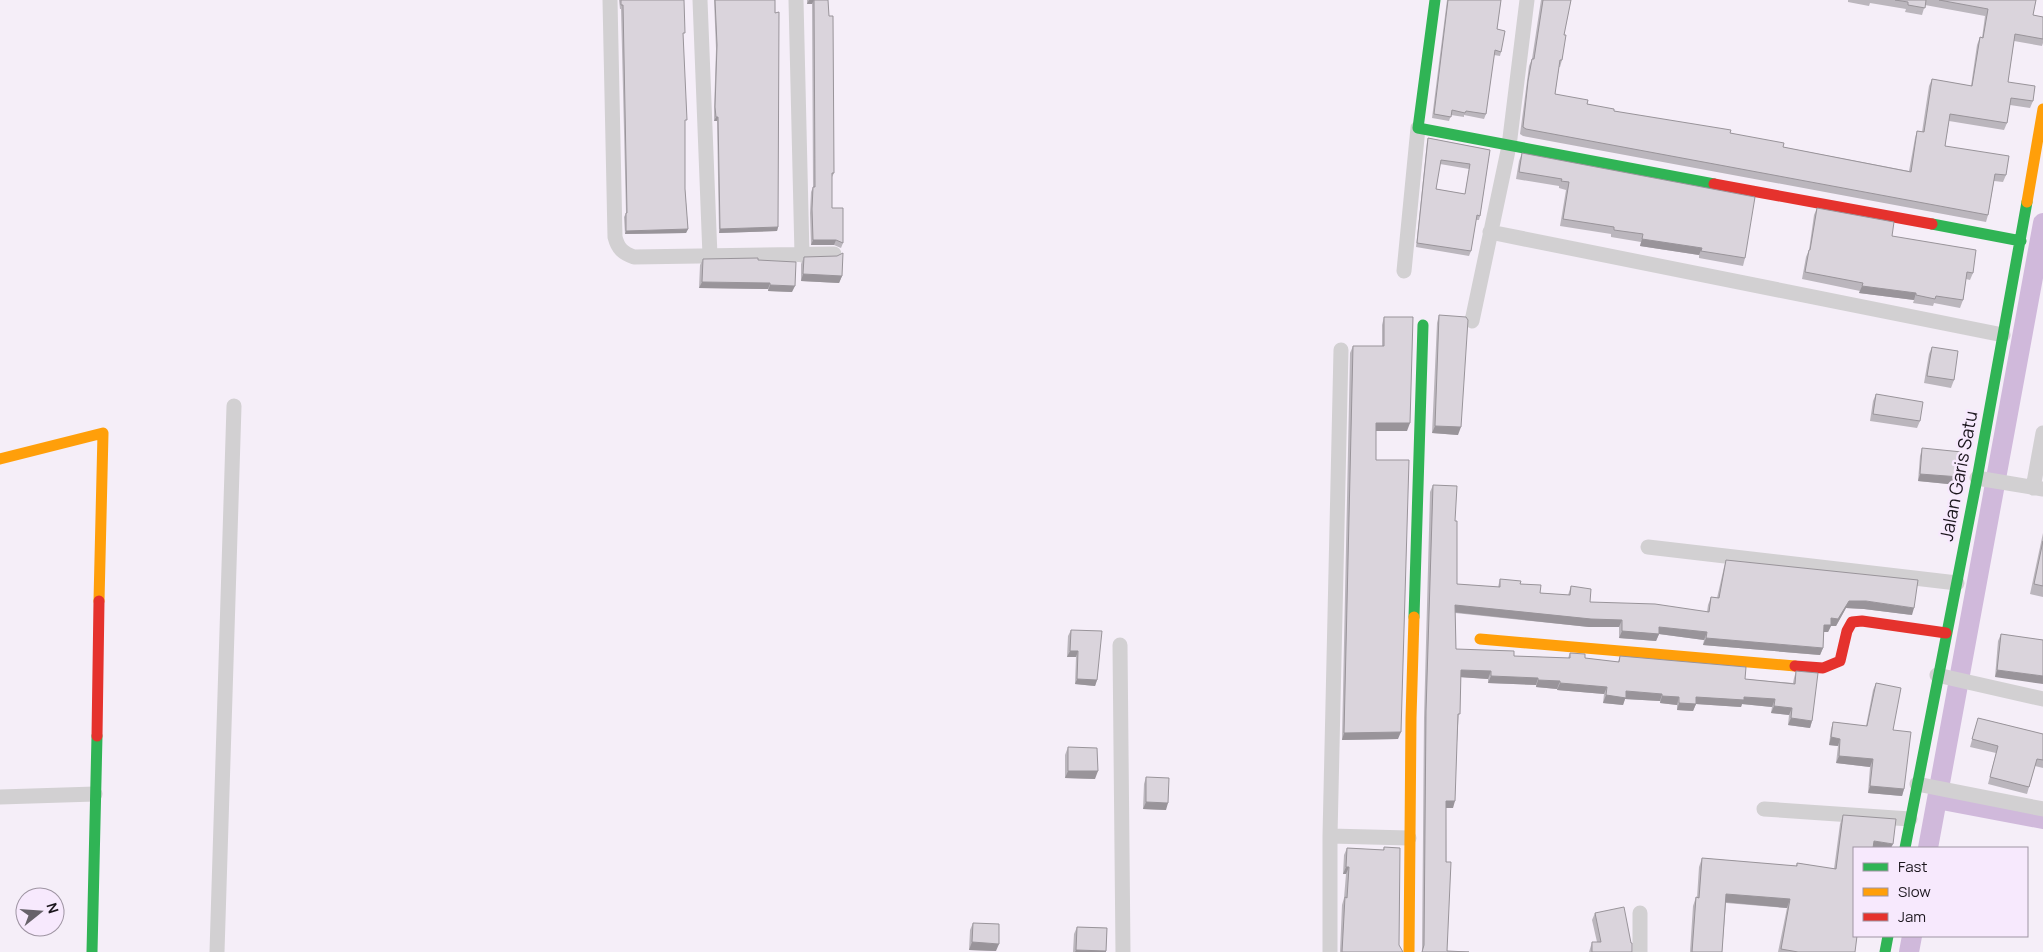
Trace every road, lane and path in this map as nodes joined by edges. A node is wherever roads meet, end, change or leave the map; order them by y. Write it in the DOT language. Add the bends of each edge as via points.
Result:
graph roads {
  1 [pos="610,0"];
  2 [pos="700,0"];
  3 [pos="796,0"];
  4 [pos="1435,0"];
  5 [pos="1527,0"];
  6 [pos="2043,109"];
  7 [pos="1418,128"];
  8 [pos="1509,146"];
  9 [pos="1490,232"];
  10 [pos="2021,241"];
  11 [pos="834,254"];
  12 [pos="802,255"];
  13 [pos="710,256"];
  14 [pos="1404,271"];
  15 [pos="1472,321"];
  16 [pos="1423,325"];
  17 [pos="2003,335"];
  18 [pos="1341,350"];
  19 [pos="234,406"];
  20 [pos="2043,433"];
  21 [pos="0,459"];
  22 [pos="1982,479"];
  23 [pos="2038,488"];
  24 [pos="1648,547"];
  25 [pos="1957,583"];
  26 [pos="1946,633"];
  27 [pos="1480,639"];
  28 [pos="1120,645"];
  29 [pos="1944,677"];
  30 [pos="2043,699"];
  31 [pos="1923,786"];
  32 [pos="95,794"];
  33 [pos="0,797"];
  34 [pos="1764,809"];
  35 [pos="2043,809"];
  36 [pos="1910,819"];
  37 [pos="1330,836"];
  38 [pos="1409,838"];
  39 [pos="1905,847"];
  40 [pos="1640,912"];
  41 [pos="1888,937"];
  42 [pos="92,952"];
  43 [pos="217,952"];
  44 [pos="1123,952"];
  45 [pos="1330,952"];
  46 [pos="1409,952"];
  47 [pos="1640,952"];
  48 [pos="1884,952"];
  1 -- 13 [label="street" via="616,243 624,253 634,257"];
  2 -- 13 [label="street"];
  3 -- 12 [label="street"];
  4 -- 7 [label="street"];
  5 -- 8 [label="street"];
  6 -- 10 [label="street, Jalan Garis Satu"];
  7 -- 8 [label="street"];
  7 -- 14 [label="street"];
  8 -- 9 [label="street"];
  8 -- 10 [label="street"];
  9 -- 15 [label="street"];
  9 -- 17 [label="street"];
  10 -- 17 [label="street, Jalan Garis Satu"];
  11 -- 12 [label="street"];
  12 -- 13 [label="street"];
  16 -- 38 [label="street"];
  17 -- 22 [label="street, Jalan Garis Satu"];
  18 -- 37 [label="street"];
  19 -- 43 [label="street"];
  20 -- 23 [label="street"];
  21 -- 32 [label="street" via="103,433"];
  22 -- 23 [label="street"];
  22 -- 25 [label="street, Jalan Garis Satu"];
  24 -- 25 [label="street"];
  25 -- 26 [label="street, Jalan Garis Satu"];
  26 -- 27 [label="street" via="1852,622 1840,661 1823,668"];
  26 -- 29 [label="street, Jalan Garis Satu"];
  28 -- 44 [label="street"];
  29 -- 30 [label="street"];
  29 -- 31 [label="street, Jalan Garis Satu"];
  31 -- 35 [label="street"];
  31 -- 36 [label="street, Jalan Garis Satu"];
  32 -- 33 [label="street"];
  32 -- 42 [label="street"];
  34 -- 36 [label="street"];
  36 -- 39 [label="street, Jalan Garis Satu"];
  37 -- 38 [label="street"];
  37 -- 45 [label="street"];
  38 -- 46 [label="street"];
  40 -- 47 [label="street"];
  41 -- 48 [label="street"];
}
